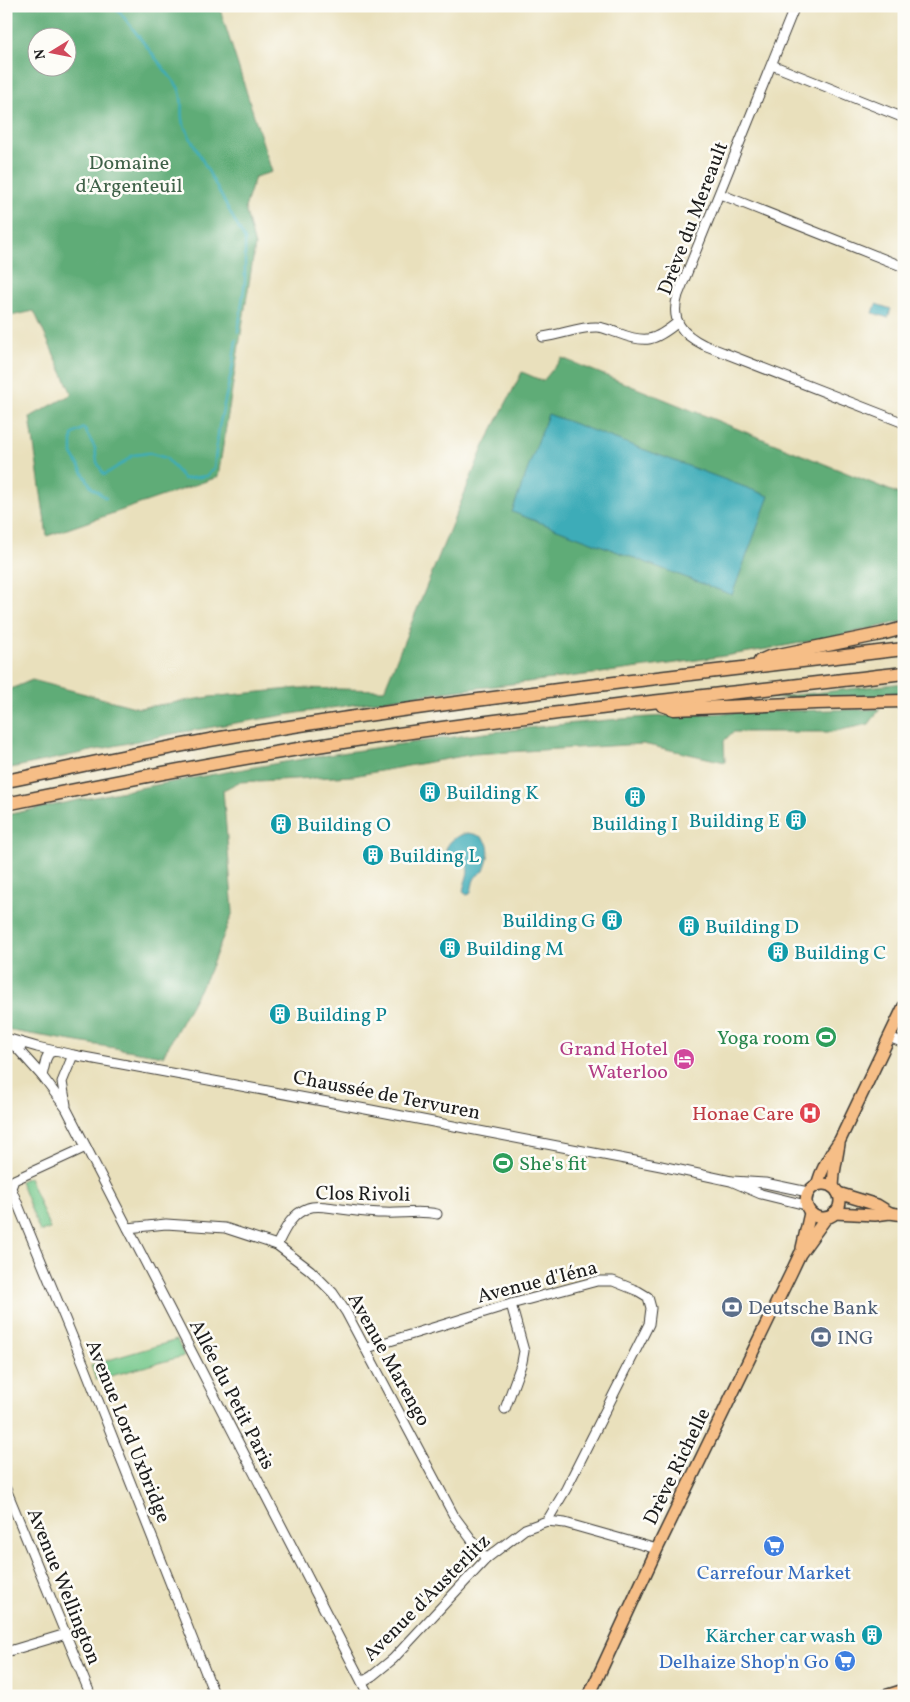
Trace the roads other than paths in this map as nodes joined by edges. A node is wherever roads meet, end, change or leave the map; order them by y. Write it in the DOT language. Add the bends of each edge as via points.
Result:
graph roads {
  1 [pos="795,6"];
  2 [pos="772,65"];
  3 [pos="904,118"];
  4 [pos="720,194"];
  5 [pos="904,267"];
  6 [pos="678,322"];
  7 [pos="543,337"];
  8 [pos="904,423"];
  9 [pos="904,628"];
  10 [pos="904,649"];
  11 [pos="744,668"];
  12 [pos="904,673"];
  13 [pos="904,701"];
  14 [pos="655,702"];
  15 [pos="6,781"];
  16 [pos="6,804"];
  17 [pos="904,1006"];
  18 [pos="890,1037"];
  19 [pos="6,1038"];
  20 [pos="904,1043"];
  21 [pos="6,1045"];
  22 [pos="16,1047"];
  23 [pos="37,1047"];
  24 [pos="55,1051"];
  25 [pos="72,1054"];
  26 [pos="42,1076"];
  27 [pos="66,1108"];
  28 [pos="840,1140"];
  29 [pos="86,1147"];
  30 [pos="731,1181"];
  31 [pos="812,1188"];
  32 [pos="836,1190"];
  33 [pos="808,1209"];
  34 [pos="890,1213"];
  35 [pos="437,1214"];
  36 [pos="830,1216"];
  37 [pos="904,1216"];
  38 [pos="128,1228"];
  39 [pos="277,1245"];
  40 [pos="800,1254"];
  41 [pos="511,1304"];
  42 [pos="366,1348"];
  43 [pos="505,1409"];
  44 [pos="6,1489"];
  45 [pos="10,1509"];
  46 [pos="547,1522"];
  47 [pos="657,1548"];
  48 [pos="486,1558"];
  49 [pos="66,1634"];
  50 [pos="6,1652"];
  51 [pos="362,1682"];
  52 [pos="904,1690"];
  53 [pos="91,1696"];
  54 [pos="215,1696"];
  55 [pos="369,1696"];
  56 [pos="589,1696"];
  57 [pos="885,1696"];
  1 -- 2 [label="street, Drève du Mereault"];
  2 -- 3 [label="street"];
  2 -- 4 [label="street, Drève du Mereault"];
  4 -- 5 [label="street"];
  4 -- 6 [label="street, Drève du Mereault" via="678,295"];
  6 -- 7 [label="street" via="664,334 637,340 598,327"];
  6 -- 8 [label="street, Drève du Mereault" via="688,335 704,345"];
  9 -- 11 [label="highway" via="768,657"];
  10 -- 11 [label="highway"];
  11 -- 15 [label="highway" via="345,718 135,754"];
  12 -- 14 [label="highway"];
  13 -- 14 [label="highway" via="674,709"];
  14 -- 16 [label="highway" via="331,744 138,777"];
  17 -- 18 [label="main road"];
  18 -- 20 [label="street"];
  18 -- 28 [label="main road"];
  19 -- 23 [label="street, Chaussée de Tervuren"];
  21 -- 22 [label="street, Chaussée de Tervuren"];
  22 -- 23 [label="street, Chaussée de Tervuren"];
  22 -- 26 [label="street, Allée du Petit Paris"];
  23 -- 24 [label="street, Chaussée de Tervuren"];
  24 -- 25 [label="street, Chaussée de Tervuren"];
  24 -- 26 [label="street" via="49,1053"];
  25 -- 27 [label="street, Allée du Petit Paris" via="62,1082"];
  25 -- 30 [label="street, Chaussée de Tervuren"];
  26 -- 27 [label="street, Allée du Petit Paris"];
  27 -- 29 [label="street, Allée du Petit Paris"];
  28 -- 31 [label="main road"];
  28 -- 32 [label="main road" via="834,1173"];
  29 -- 38 [label="street, Allée du Petit Paris"];
  29 -- 54 [label="street, Avenue Lord Uxbridge" via="14,1180 11,1188"];
  30 -- 31 [label="street, Chaussée de Tervuren"];
  30 -- 33 [label="street, Chaussée de Tervuren"];
  31 -- 32 [label="main road" via="822,1184"];
  31 -- 33 [label="main road" via="806,1198"];
  32 -- 34 [label="main road"];
  32 -- 36 [label="main road" via="840,1200 838,1208"];
  33 -- 36 [label="main road" via="820,1218"];
  33 -- 40 [label="main road, Drève Richelle"];
  34 -- 36 [label="main road"];
  34 -- 37 [label="main road"];
  35 -- 39 [label="street, Clos Rivoli" via="424,1211 381,1214 309,1207 293,1218"];
  36 -- 40 [label="main road, Drève Richelle"];
  38 -- 39 [label="street, Avenue Marengo" via="166,1224 225,1228"];
  38 -- 51 [label="street, Allée du Petit Paris"];
  39 -- 42 [label="street, Avenue Marengo" via="310,1270 333,1294"];
  40 -- 47 [label="main road, Drève Richelle"];
  41 -- 42 [label="street, Avenue d'Iéna"];
  41 -- 43 [label="street" via="524,1351"];
  41 -- 46 [label="street, Avenue d'Iéna" via="588,1283 613,1281 648,1297 651,1308 649,1324"];
  42 -- 48 [label="street, Avenue Marengo" via="454,1516"];
  44 -- 45 [label="street, Avenue Wellington"];
  45 -- 49 [label="street, Avenue Wellington"];
  46 -- 47 [label="street, Avenue d'Austerlitz" via="565,1523"];
  46 -- 48 [label="street, Avenue d'Austerlitz" via="526,1529"];
  47 -- 56 [label="main road, Drève Richelle"];
  48 -- 51 [label="street, Avenue d'Austerlitz" via="393,1659"];
  49 -- 50 [label="street"];
  49 -- 53 [label="street, Avenue Wellington"];
  51 -- 55 [label="street, Allée du Petit Paris"];
  52 -- 57 [label="main road"];
}
